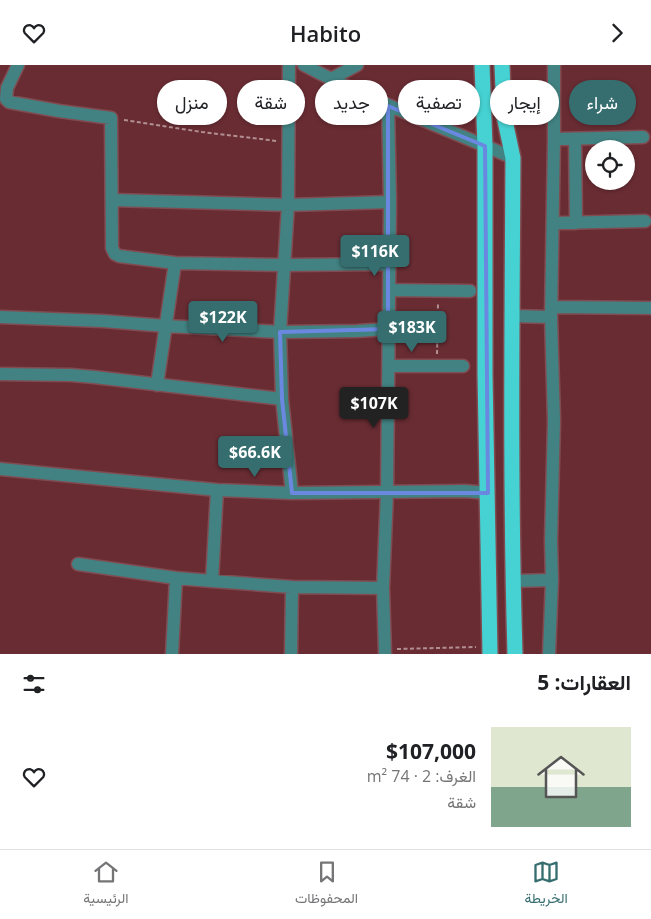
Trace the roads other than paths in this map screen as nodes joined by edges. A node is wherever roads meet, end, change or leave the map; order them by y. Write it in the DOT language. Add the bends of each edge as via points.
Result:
graph roads {
  1 [pos="18,65"];
  2 [pos="289,65"];
  3 [pos="304,65"];
  4 [pos="357,65"];
  5 [pos="482,65"];
  6 [pos="502,65"];
  7 [pos="554,65"];
  8 [pos="331,79"];
  9 [pos="388,106"];
  10 [pos="643,137"];
  11 [pos="554,139"];
  12 [pos="575,139"];
  13 [pos="485,146"];
  14 [pos="513,158"];
  15 [pos="112,200"];
  16 [pos="390,202"];
  17 [pos="288,205"];
  18 [pos="645,221"];
  19 [pos="554,223"];
  20 [pos="576,223"];
  21 [pos="175,263"];
  22 [pos="389,264"];
  23 [pos="285,265"];
  24 [pos="389,290"];
  25 [pos="470,291"];
  26 [pos="651,308"];
  27 [pos="552,312"];
  28 [pos="0,317"];
  29 [pos="512,317"];
  30 [pos="166,326"];
  31 [pos="388,329"];
  32 [pos="280,332"];
  33 [pos="388,366"];
  34 [pos="463,366"];
  35 [pos="0,374"];
  36 [pos="157,385"];
  37 [pos="282,399"];
  38 [pos="0,469"];
  39 [pos="217,490"];
  40 [pos="387,491"];
  41 [pos="292,493"];
  42 [pos="488,493"];
  43 [pos="78,564"];
  44 [pos="176,577"];
  45 [pos="552,580"];
  46 [pos="212,581"];
  47 [pos="513,581"];
  48 [pos="292,587"];
  49 [pos="383,588"];
  50 [pos="483,650"];
  51 [pos="385,651"];
  52 [pos="172,654"];
  53 [pos="291,654"];
  54 [pos="515,654"];
  55 [pos="549,654"];
  1 -- 15 [label="street" via="7,88 6,99 9,102 112,118"];
  2 -- 17 [label="street"];
  3 -- 8 [label="street"];
  4 -- 8 [label="street"];
  5 -- 13 [label="highway"];
  6 -- 14 [label="highway" via="504,116"];
  7 -- 11 [label="street"];
  9 -- 13 [label="street"];
  9 -- 16 [label="street"];
  10 -- 12 [label="street"];
  11 -- 12 [label="street"];
  11 -- 19 [label="street"];
  12 -- 20 [label="street"];
  13 -- 14 [label="street"];
  13 -- 42 [label="highway"];
  14 -- 29 [label="highway"];
  15 -- 17 [label="street"];
  15 -- 21 [label="street" via="112,248 115,254"];
  16 -- 17 [label="street"];
  16 -- 22 [label="street"];
  17 -- 23 [label="street"];
  18 -- 20 [label="street"];
  19 -- 20 [label="street"];
  19 -- 27 [label="street"];
  21 -- 23 [label="street"];
  21 -- 30 [label="street"];
  22 -- 23 [label="street"];
  22 -- 24 [label="street"];
  23 -- 32 [label="street"];
  24 -- 25 [label="street"];
  24 -- 31 [label="street"];
  26 -- 27 [label="street"];
  27 -- 29 [label="street"];
  27 -- 45 [label="street"];
  28 -- 30 [label="street"];
  29 -- 47 [label="highway"];
  30 -- 32 [label="street"];
  30 -- 36 [label="street"];
  31 -- 32 [label="street"];
  31 -- 33 [label="street"];
  32 -- 37 [label="street"];
  33 -- 34 [label="street"];
  33 -- 40 [label="street"];
  35 -- 36 [label="street" via="71,375"];
  36 -- 37 [label="street"];
  37 -- 41 [label="street"];
  38 -- 39 [label="street"];
  39 -- 41 [label="street"];
  39 -- 46 [label="street"];
  40 -- 41 [label="street"];
  40 -- 42 [label="street"];
  40 -- 49 [label="street"];
  42 -- 50 [label="highway"];
  43 -- 44 [label="street"];
  44 -- 46 [label="street"];
  44 -- 52 [label="street"];
  45 -- 47 [label="street"];
  45 -- 55 [label="street"];
  46 -- 48 [label="street"];
  47 -- 54 [label="highway"];
  48 -- 49 [label="street"];
  48 -- 53 [label="street"];
  49 -- 51 [label="street"];
}
